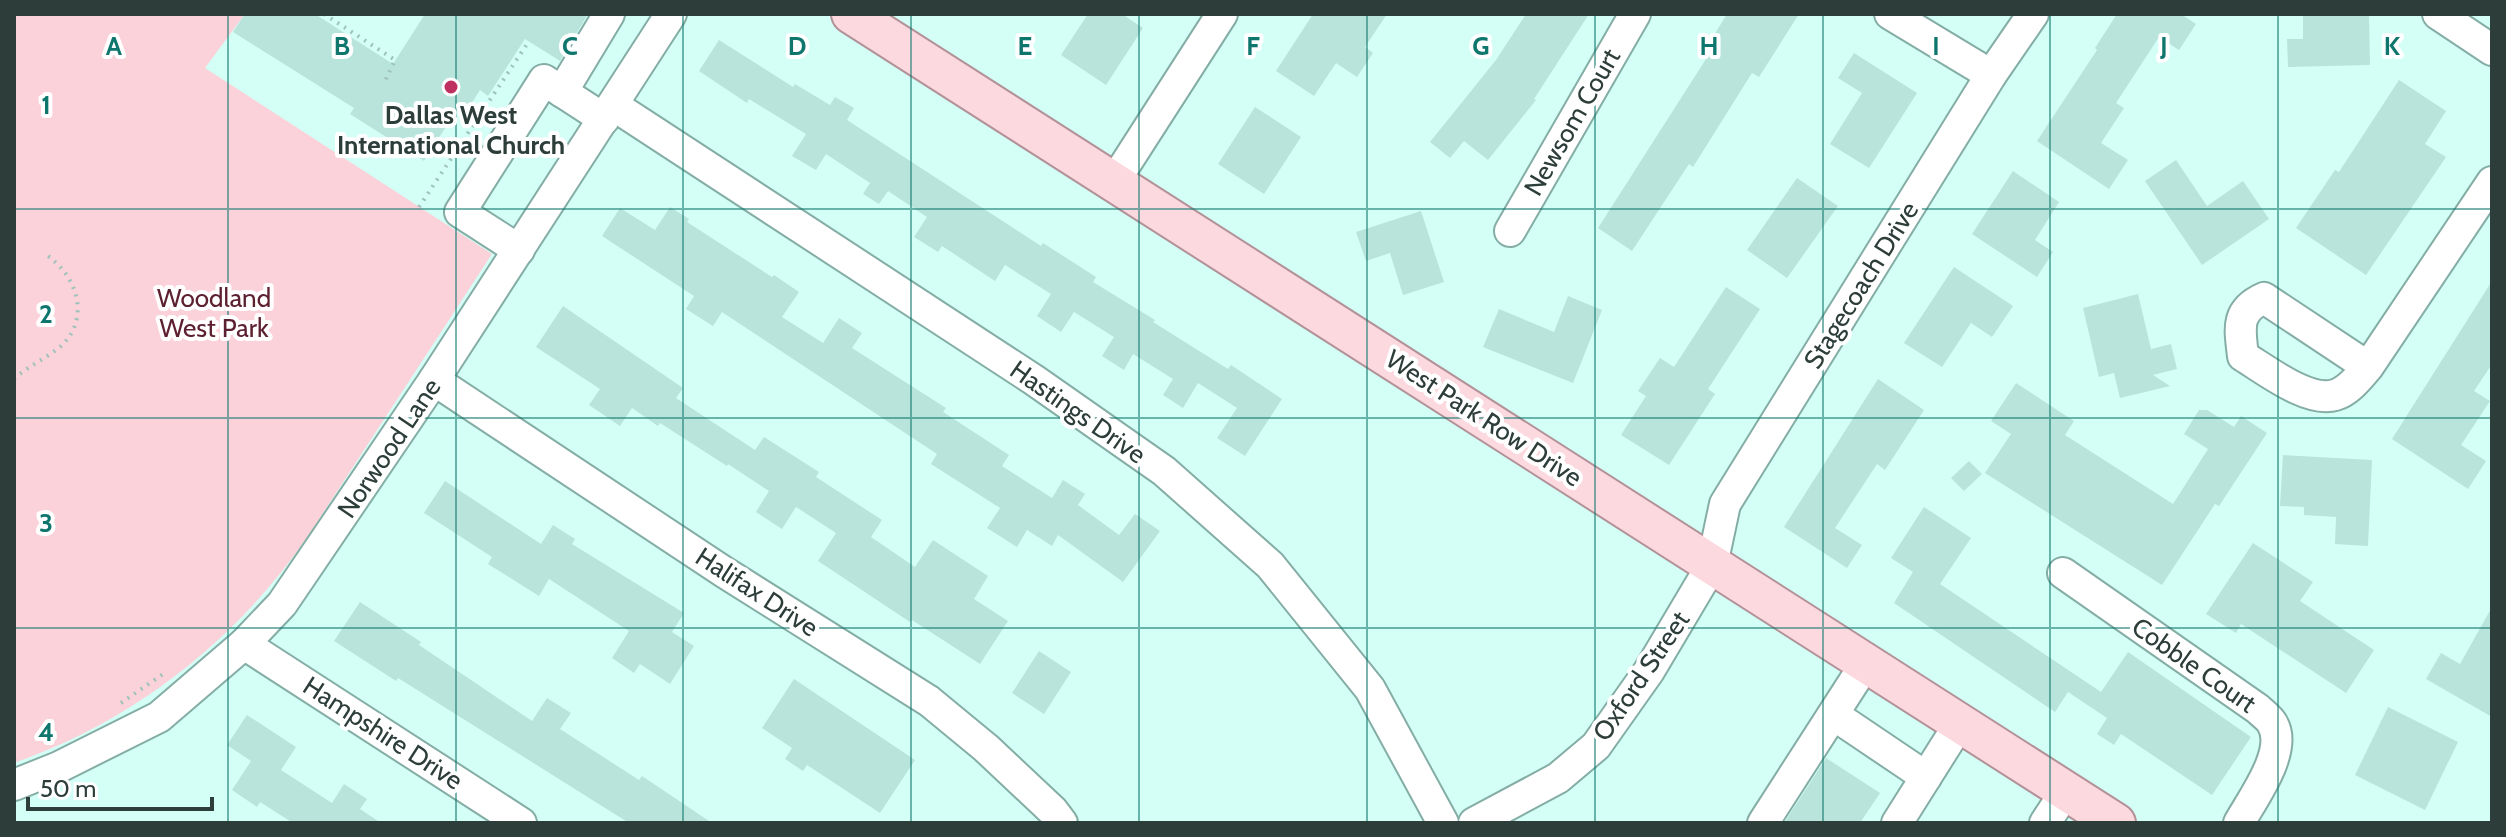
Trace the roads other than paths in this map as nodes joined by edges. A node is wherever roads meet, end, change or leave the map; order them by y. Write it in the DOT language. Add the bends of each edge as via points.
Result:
graph roads {
  1 [pos="609,14"];
  2 [pos="671,14"];
  3 [pos="851,14"];
  4 [pos="1222,14"];
  5 [pos="1635,14"];
  6 [pos="1890,14"];
  7 [pos="2033,14"];
  8 [pos="2438,14"];
  9 [pos="2492,50"];
  10 [pos="1991,75"];
  11 [pos="562,92"];
  12 [pos="608,112"];
  13 [pos="1114,182"];
  14 [pos="2492,182"];
  15 [pos="2483,214"];
  16 [pos="1510,231"];
  17 [pos="519,250"];
  18 [pos="2368,367"];
  19 [pos="434,380"];
  20 [pos="1712,565"];
  21 [pos="2063,573"];
  22 [pos="244,644"];
  23 [pos="1866,663"];
  24 [pos="1834,715"];
  25 [pos="1960,723"];
  26 [pos="1926,777"];
  27 [pos="14,785"];
  28 [pos="2066,791"];
  29 [pos="521,823"];
  30 [pos="1062,823"];
  31 [pos="1443,823"];
  32 [pos="1474,823"];
  33 [pos="1763,823"];
  34 [pos="1897,823"];
  35 [pos="2045,823"];
  36 [pos="2116,823"];
  37 [pos="2239,823"];
  1 -- 11 [label="street"];
  2 -- 12 [label="street, Norwood Lane"];
  3 -- 13 [label="main road, West Park Row Drive"];
  4 -- 13 [label="street"];
  5 -- 16 [label="street, Newsom Court"];
  6 -- 10 [label="street"];
  7 -- 10 [label="street, Stagecoach Drive"];
  8 -- 9 [label="street"];
  10 -- 20 [label="street, Stagecoach Drive" via="1725,504"];
  11 -- 12 [label="street, Hastings Drive"];
  11 -- 17 [label="street" via="544,80 460,212"];
  12 -- 17 [label="street, Norwood Lane"];
  12 -- 31 [label="street, Hastings Drive" via="1034,380 1164,471 1270,565 1370,689"];
  13 -- 20 [label="main road, West Park Row Drive"];
  14 -- 15 [label="street"];
  15 -- 18 [label="street"];
  17 -- 19 [label="street, Norwood Lane"];
  19 -- 22 [label="street, Norwood Lane" via="307,570"];
  19 -- 30 [label="street, Halifax Drive" via="929,701"];
  20 -- 23 [label="main road, West Park Row Drive"];
  20 -- 32 [label="street, Oxford Street" via="1649,671 1596,746 1558,778"];
  21 -- 37 [label="street, Cobble Court" via="2272,722 2278,739 2275,758"];
  22 -- 27 [label="street, Norwood Lane" via="159,717"];
  22 -- 29 [label="street, Hampshire Drive"];
  23 -- 24 [label="street"];
  23 -- 25 [label="main road, West Park Row Drive"];
  24 -- 26 [label="street"];
  24 -- 33 [label="street"];
  25 -- 26 [label="street"];
  25 -- 28 [label="main road, West Park Row Drive"];
  26 -- 34 [label="street"];
  28 -- 35 [label="street"];
  28 -- 36 [label="main road, West Park Row Drive"];
}
